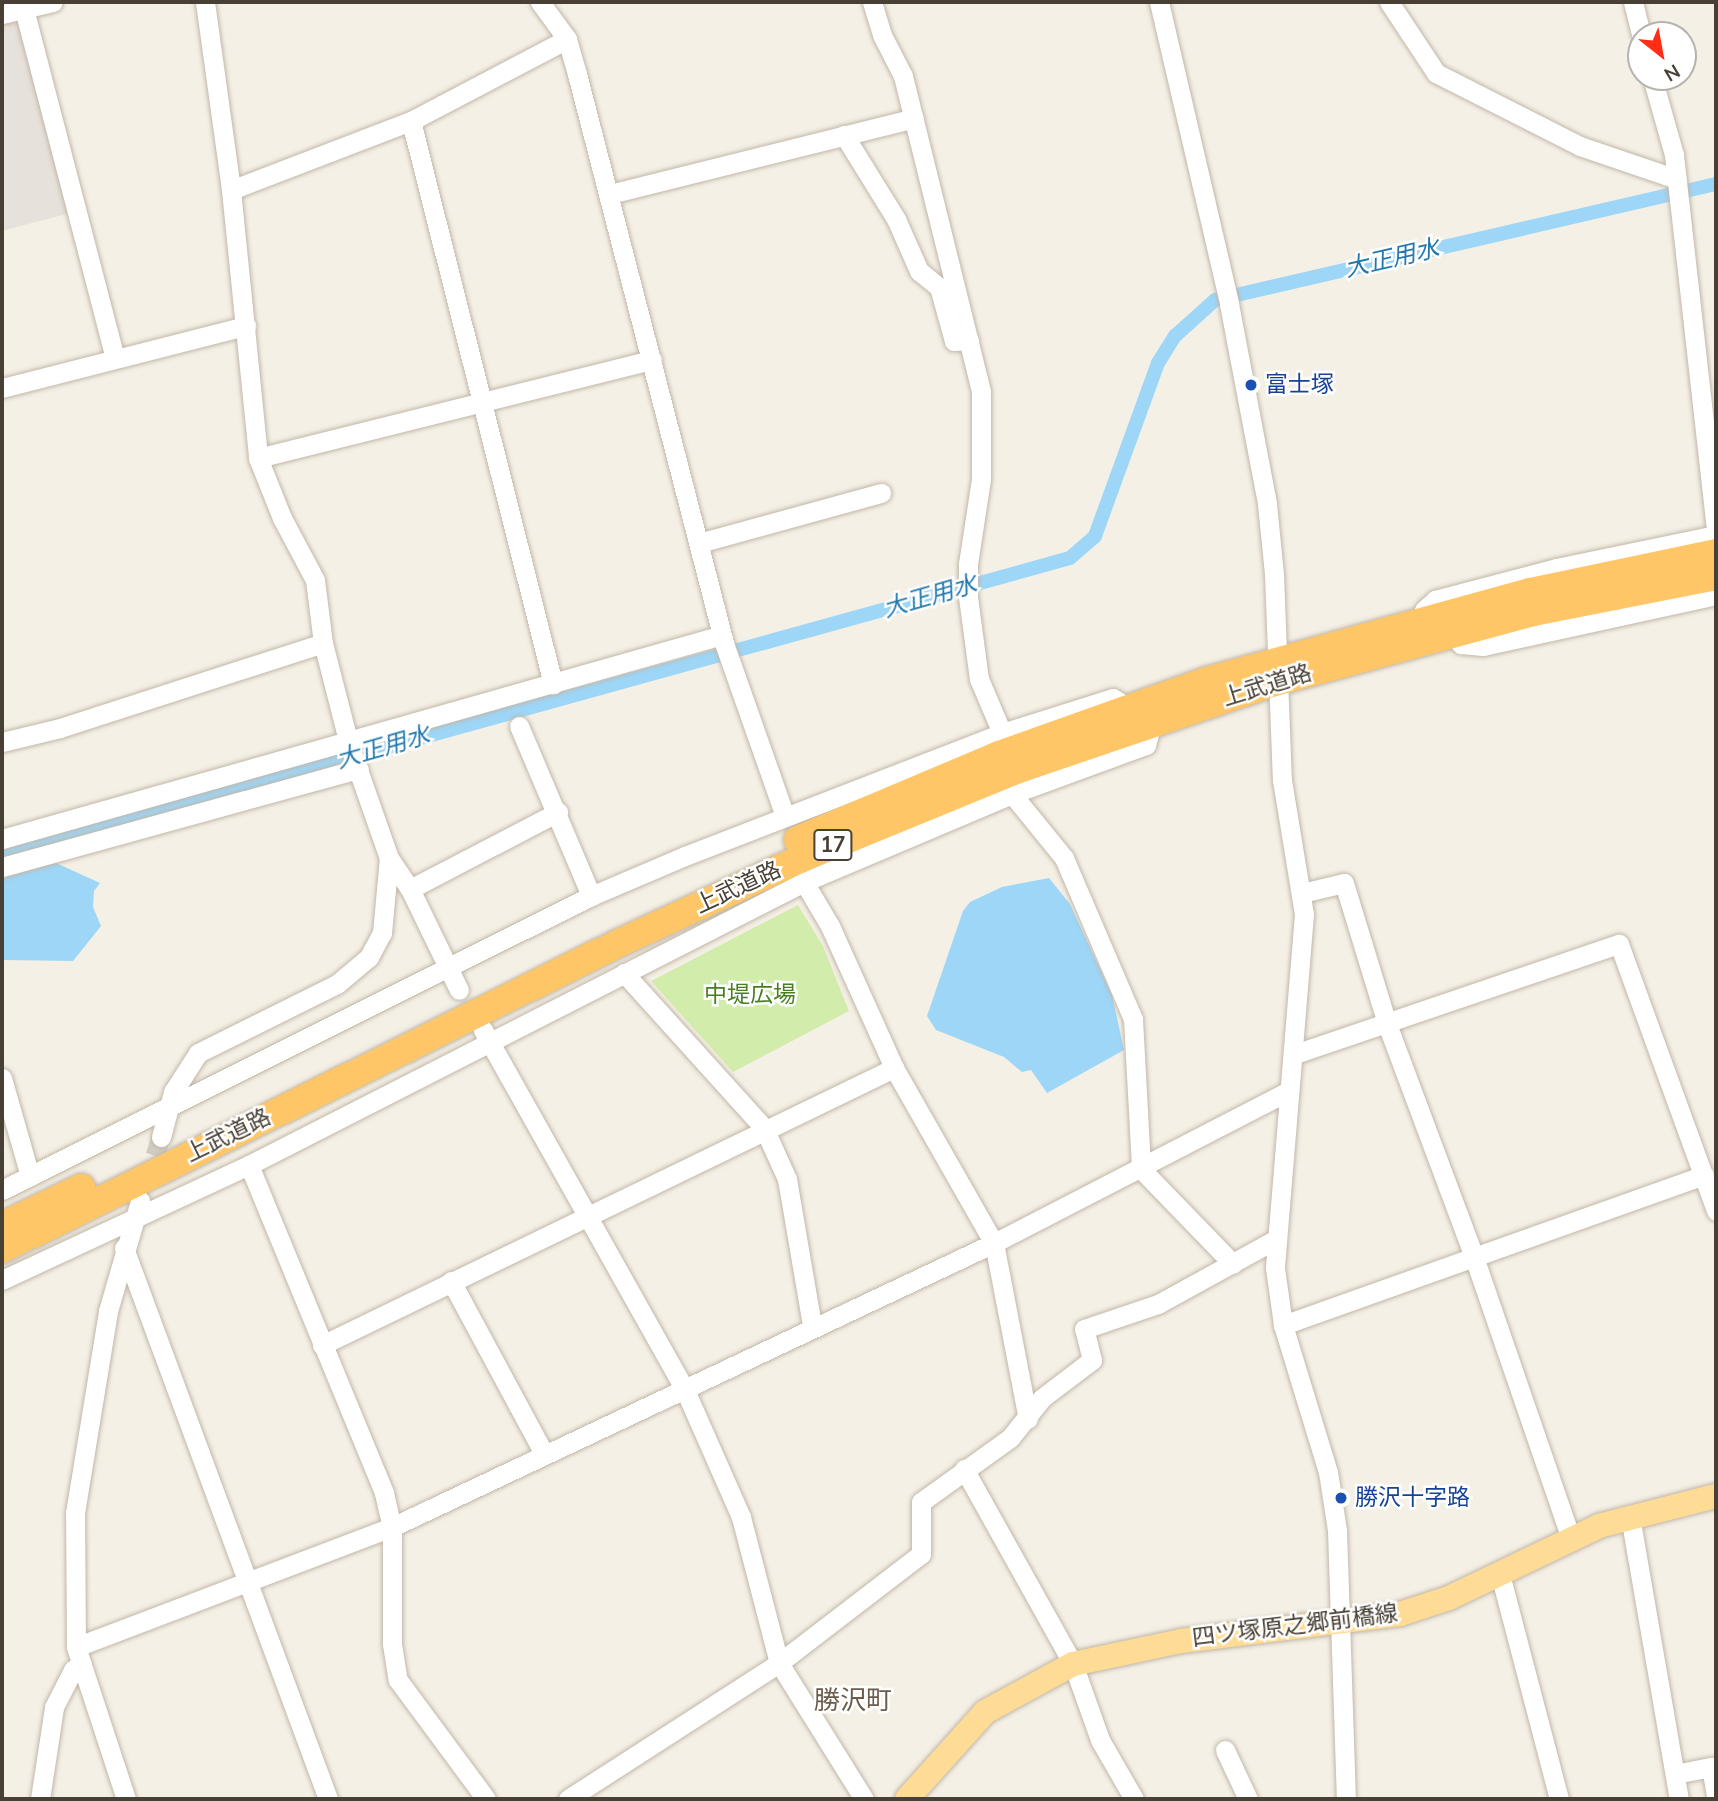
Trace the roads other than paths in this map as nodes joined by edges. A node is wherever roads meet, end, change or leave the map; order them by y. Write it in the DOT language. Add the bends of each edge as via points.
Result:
graph roads {
  1 [pos="53,2"];
  2 [pos="205,2"];
  3 [pos="540,2"];
  4 [pos="872,2"];
  5 [pos="1159,2"];
  6 [pos="1389,2"];
  7 [pos="1633,2"];
  8 [pos="24,9"];
  9 [pos="2,14"];
  10 [pos="1638,21"];
  11 [pos="567,40"];
  12 [pos="1655,91"];
  13 [pos="914,118"];
  14 [pos="411,121"];
  15 [pos="844,135"];
  16 [pos="1676,182"];
  17 [pos="231,190"];
  18 [pos="610,194"];
  19 [pos="246,326"];
  20 [pos="969,340"];
  21 [pos="114,358"];
  22 [pos="652,360"];
  23 [pos="2,388"];
  24 [pos="482,403"];
  25 [pos="258,458"];
  26 [pos="881,493"];
  27 [pos="1716,529"];
  28 [pos="1716,535"];
  29 [pos="699,543"];
  30 [pos="1716,553"];
  31 [pos="1716,576"];
  32 [pos="1716,595"];
  33 [pos="1426,619"];
  34 [pos="1453,633"];
  35 [pos="323,643"];
  36 [pos="725,647"];
  37 [pos="1277,670"];
  38 [pos="553,684"];
  39 [pos="1141,716"];
  40 [pos="519,726"];
  41 [pos="1002,733"];
  42 [pos="2,742"];
  43 [pos="349,744"];
  44 [pos="358,767"];
  45 [pos="1012,794"];
  46 [pos="558,812"];
  47 [pos="785,816"];
  48 [pos="2,839"];
  49 [pos="389,858"];
  50 [pos="2,867"];
  51 [pos="804,882"];
  52 [pos="410,889"];
  53 [pos="1302,893"];
  54 [pos="592,896"];
  55 [pos="449,970"];
  56 [pos="624,972"];
  57 [pos="459,990"];
  58 [pos="1387,1024"];
  59 [pos="486,1036"];
  60 [pos="1295,1054"];
  61 [pos="894,1069"];
  62 [pos="2,1079"];
  63 [pos="1289,1091"];
  64 [pos="170,1107"];
  65 [pos="764,1128"];
  66 [pos="161,1137"];
  67 [pos="249,1165"];
  68 [pos="1141,1169"];
  69 [pos="1708,1175"];
  70 [pos="30,1176"];
  71 [pos="2,1190"];
  72 [pos="140,1201"];
  73 [pos="1716,1211"];
  74 [pos="587,1214"];
  75 [pos="132,1222"];
  76 [pos="2,1226"];
  77 [pos="1276,1239"];
  78 [pos="994,1243"];
  79 [pos="124,1248"];
  80 [pos="2,1249"];
  81 [pos="1474,1257"];
  82 [pos="1233,1264"];
  83 [pos="2,1280"];
  84 [pos="452,1281"];
  85 [pos="1283,1325"];
  86 [pos="812,1326"];
  87 [pos="322,1345"];
  88 [pos="685,1390"];
  89 [pos="1028,1419"];
  90 [pos="544,1454"];
  91 [pos="964,1469"];
  92 [pos="1716,1496"];
  93 [pos="1630,1516"];
  94 [pos="392,1527"];
  95 [pos="1571,1538"];
  96 [pos="1500,1574"];
  97 [pos="247,1581"];
  98 [pos="1342,1624"];
  99 [pos="79,1655"];
  100 [pos="779,1663"];
  101 [pos="1073,1664"];
  102 [pos="1225,1750"];
  103 [pos="1675,1774"];
  104 [pos="1716,1795"];
  105 [pos="40,1799"];
  106 [pos="125,1799"];
  107 [pos="328,1799"];
  108 [pos="486,1799"];
  109 [pos="568,1799"];
  110 [pos="864,1799"];
  111 [pos="907,1799"];
  112 [pos="1134,1799"];
  113 [pos="1248,1799"];
  114 [pos="1346,1799"];
  115 [pos="1559,1799"];
  116 [pos="1679,1799"];
  1 -- 8 [label="street"];
  2 -- 17 [label="street"];
  3 -- 11 [label="street"];
  4 -- 13 [label="street" via="882,35 903,76"];
  5 -- 37 [label="street" via="1229,304 1267,504"];
  6 -- 16 [label="street" via="1436,73 1580,146"];
  7 -- 10 [label="street"];
  8 -- 9 [label="street"];
  8 -- 21 [label="street"];
  11 -- 14 [label="street"];
  11 -- 18 [label="street"];
  12 -- 16 [label="street"];
  13 -- 15 [label="street"];
  13 -- 20 [label="street"];
  14 -- 17 [label="street"];
  14 -- 24 [label="street"];
  15 -- 18 [label="street"];
  15 -- 20 [label="street" via="896,219 919,271 939,287 954,341"];
  16 -- 27 [label="street"];
  17 -- 19 [label="street"];
  18 -- 22 [label="street"];
  19 -- 21 [label="street"];
  19 -- 25 [label="street"];
  20 -- 41 [label="street" via="981,392 981,479 967,573 968,597 979,680"];
  21 -- 23 [label="street"];
  22 -- 24 [label="street"];
  22 -- 29 [label="street"];
  24 -- 25 [label="street"];
  24 -- 38 [label="street"];
  25 -- 35 [label="street" via="314,580"];
  26 -- 29 [label="street"];
  28 -- 33 [label="street" via="1556,568 1435,600 1424,610"];
  29 -- 36 [label="street"];
  30 -- 33 [label="highway, 上武道路 / 17"];
  31 -- 34 [label="highway, 上武道路 / 17"];
  32 -- 34 [label="street" via="1483,646 1461,644"];
  33 -- 37 [label="highway, 上武道路 / 17"];
  34 -- 37 [label="highway, 上武道路 / 17"];
  35 -- 42 [label="street" via="60,728"];
  35 -- 43 [label="street"];
  36 -- 38 [label="street"];
  36 -- 47 [label="street"];
  37 -- 39 [label="highway, 上武道路 / 17"];
  37 -- 53 [label="street" via="1282,780"];
  38 -- 43 [label="street"];
  39 -- 41 [label="street" via="1113,698"];
  39 -- 45 [label="street" via="1146,745"];
  39 -- 76 [label="highway, 上武道路 / 17" via="872,805"];
  39 -- 80 [label="highway, 上武道路 / 17" via="804,858 483,1009"];
  40 -- 46 [label="street"];
  41 -- 47 [label="street"];
  43 -- 44 [label="street"];
  43 -- 48 [label="street"];
  44 -- 49 [label="street"];
  44 -- 50 [label="street"];
  45 -- 51 [label="street"];
  45 -- 68 [label="street" via="1064,858 1133,1019"];
  46 -- 52 [label="street"];
  46 -- 54 [label="street"];
  47 -- 54 [label="street"];
  49 -- 52 [label="street"];
  49 -- 64 [label="street" via="382,933 360,969 198,1053 178,1082"];
  51 -- 56 [label="street"];
  51 -- 61 [label="street" via="830,926"];
  52 -- 55 [label="street"];
  53 -- 58 [label="street" via="1344,883"];
  53 -- 60 [label="street" via="1304,962"];
  54 -- 55 [label="street"];
  55 -- 57 [label="street"];
  55 -- 64 [label="street"];
  56 -- 59 [label="street"];
  56 -- 65 [label="street"];
  58 -- 60 [label="street"];
  58 -- 69 [label="street" via="1619,944"];
  58 -- 81 [label="street"];
  59 -- 67 [label="street"];
  59 -- 74 [label="street"];
  60 -- 63 [label="street"];
  61 -- 65 [label="street"];
  61 -- 78 [label="street"];
  62 -- 70 [label="street"];
  63 -- 68 [label="street"];
  63 -- 77 [label="street"];
  64 -- 66 [label="street"];
  64 -- 70 [label="street"];
  65 -- 74 [label="street"];
  65 -- 86 [label="street" via="787,1179"];
  67 -- 75 [label="street"];
  67 -- 87 [label="street"];
  68 -- 78 [label="street"];
  68 -- 82 [label="street"];
  69 -- 73 [label="street"];
  69 -- 81 [label="street"];
  70 -- 71 [label="street"];
  72 -- 75 [label="street"];
  74 -- 84 [label="street"];
  74 -- 88 [label="street"];
  75 -- 79 [label="street"];
  75 -- 83 [label="street"];
  77 -- 82 [label="street"];
  77 -- 85 [label="street"];
  78 -- 86 [label="street"];
  78 -- 89 [label="street"];
  79 -- 97 [label="street"];
  79 -- 99 [label="street" via="108,1311 75,1513"];
  81 -- 85 [label="street"];
  81 -- 95 [label="street"];
  82 -- 89 [label="street" via="1157,1304 1084,1329 1093,1360 1042,1398"];
  84 -- 87 [label="street"];
  84 -- 90 [label="street"];
  85 -- 98 [label="street" via="1328,1472 1342,1561"];
  86 -- 88 [label="street"];
  87 -- 94 [label="street" via="384,1493"];
  88 -- 90 [label="street"];
  88 -- 100 [label="street" via="741,1517"];
  89 -- 91 [label="street" via="1010,1438"];
  90 -- 94 [label="street"];
  91 -- 100 [label="street" via="921,1502 921,1554"];
  91 -- 101 [label="street"];
  92 -- 93 [label="main road, 四ツ塚原之郷前橋線"];
  93 -- 95 [label="main road, 四ツ塚原之郷前橋線"];
  93 -- 103 [label="street"];
  94 -- 97 [label="street"];
  94 -- 108 [label="street" via="392,1644 398,1680"];
  95 -- 96 [label="main road, 四ツ塚原之郷前橋線"];
  96 -- 98 [label="main road, 四ツ塚原之郷前橋線" via="1424,1607"];
  96 -- 115 [label="street"];
  97 -- 99 [label="street"];
  97 -- 107 [label="street"];
  98 -- 101 [label="main road, 四ツ塚原之郷前橋線" via="1181,1641"];
  98 -- 114 [label="street"];
  99 -- 105 [label="street" via="54,1707"];
  99 -- 106 [label="street"];
  100 -- 109 [label="street"];
  100 -- 110 [label="street"];
  101 -- 111 [label="main road, 四ツ塚原之郷前橋線" via="985,1712"];
  101 -- 112 [label="street" via="1100,1740"];
  102 -- 113 [label="street"];
  103 -- 104 [label="street" via="1711,1767"];
  103 -- 116 [label="street"];
}
